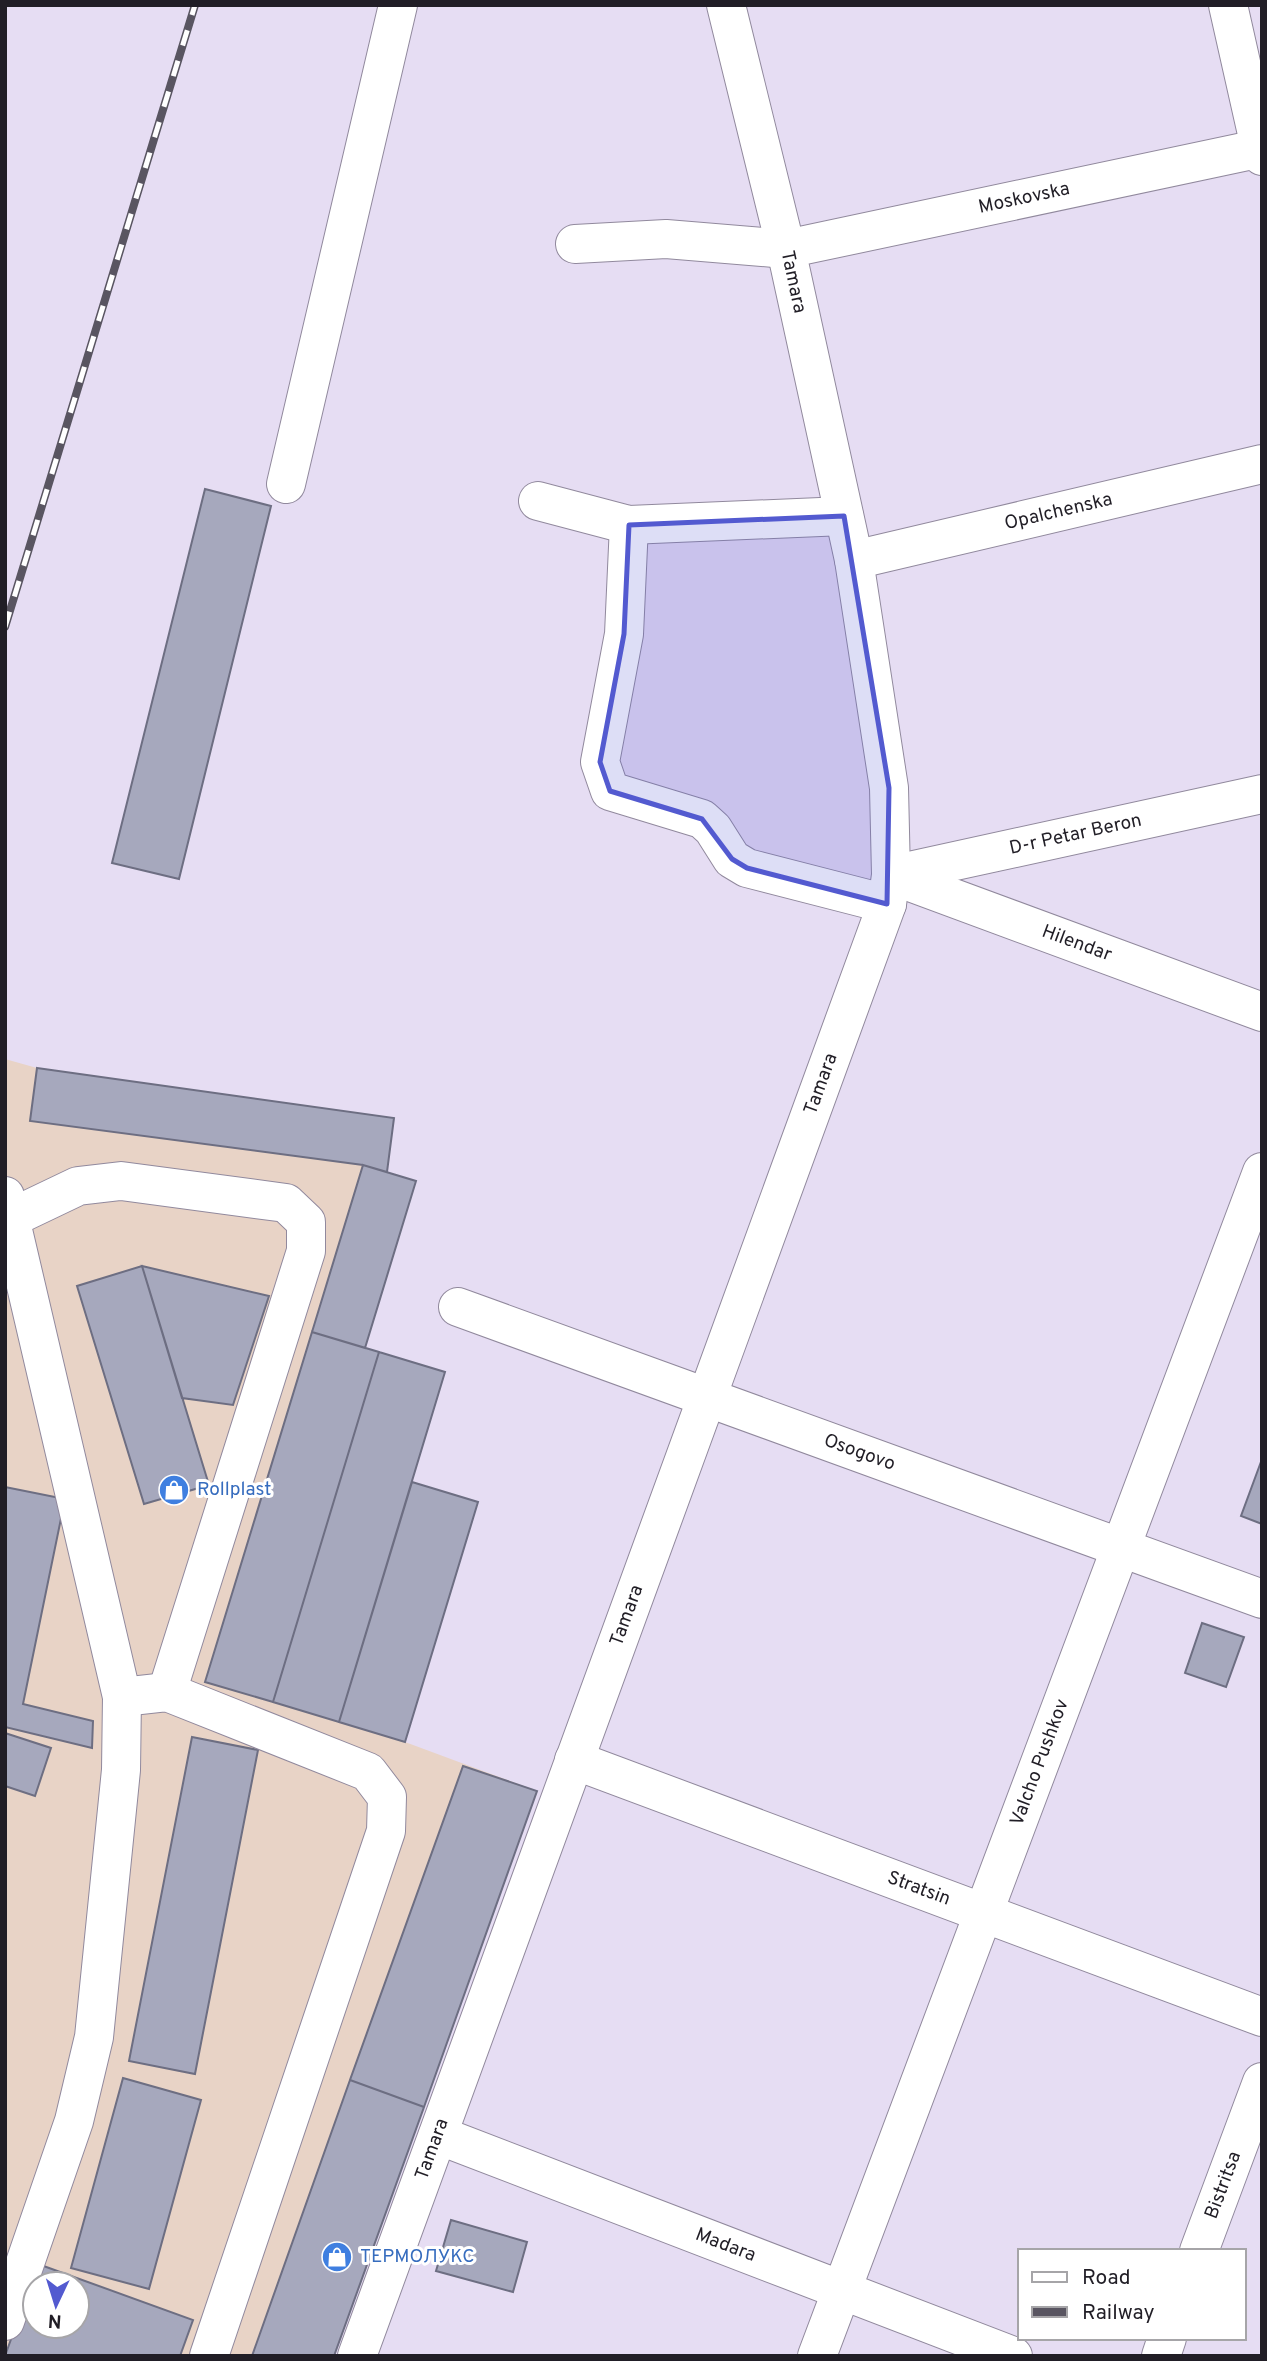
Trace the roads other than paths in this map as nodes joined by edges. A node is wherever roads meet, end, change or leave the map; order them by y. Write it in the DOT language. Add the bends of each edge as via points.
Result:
graph roads {
  1 [pos="398,5"];
  2 [pos="726,5"];
  3 [pos="1228,5"];
  4 [pos="1261,150"];
  5 [pos="575,244"];
  6 [pos="786,249"];
  7 [pos="1262,464"];
  8 [pos="286,484"];
  9 [pos="538,501"];
  10 [pos="844,516"];
  11 [pos="629,524"];
  12 [pos="854,560"];
  13 [pos="1262,794"];
  14 [pos="889,890"];
  15 [pos="1262,1012"];
  16 [pos="1262,1172"];
  17 [pos="8,1207"];
  18 [pos="458,1307"];
  19 [pos="706,1396"];
  20 [pos="1121,1548"];
  21 [pos="1262,1599"];
  22 [pos="167,1692"];
  23 [pos="122,1697"];
  24 [pos="574,1760"];
  25 [pos="983,1913"];
  26 [pos="1262,2017"];
  27 [pos="1262,2082"];
  28 [pos="438,2135"];
  29 [pos="1200,2249"];
  30 [pos="842,2290"];
  31 [pos="5,2321"];
  32 [pos="209,2356"];
  33 [pos="357,2356"];
  34 [pos="817,2356"];
  35 [pos="1013,2356"];
  1 -- 8 [label="street"];
  2 -- 6 [label="street, Tamara"];
  3 -- 4 [label="street"];
  4 -- 6 [label="street, Moskovska"];
  5 -- 6 [label="street, Moskovska" via="666,239"];
  6 -- 10 [label="street, Tamara"];
  7 -- 12 [label="street, Opalchenska"];
  9 -- 11 [label="street"];
  10 -- 11 [label="street"];
  10 -- 12 [label="street, Tamara"];
  11 -- 14 [label="street, Hilendar" via="624,634 600,762 610,791 702,819 732,859 747,868"];
  12 -- 14 [label="street, Tamara" via="889,788"];
  13 -- 14 [label="street, D-r Petar Beron"];
  14 -- 15 [label="street, Hilendar"];
  14 -- 19 [label="street, Tamara"];
  16 -- 20 [label="street, Valcho Pushkov"];
  17 -- 22 [label="street" via="78,1186 121,1181 286,1203 306,1222 306,1251"];
  17 -- 23 [label="street"];
  18 -- 19 [label="street, Osogovo"];
  19 -- 20 [label="street, Osogovo"];
  19 -- 24 [label="street, Tamara"];
  20 -- 21 [label="street, Osogovo"];
  20 -- 25 [label="street, Valcho Pushkov"];
  22 -- 23 [label="street"];
  22 -- 32 [label="street" via="369,1772 387,1797 386,1831"];
  23 -- 31 [label="street" via="121,1770 94,2037 74,2121"];
  24 -- 25 [label="street, Stratsin"];
  24 -- 28 [label="street, Tamara"];
  25 -- 26 [label="street, Stratsin"];
  25 -- 30 [label="street, Valcho Pushkov"];
  27 -- 29 [label="street, Bistritsa"];
  28 -- 30 [label="street, Madara"];
  28 -- 33 [label="street, Tamara"];
  30 -- 34 [label="street, Valcho Pushkov"];
  30 -- 35 [label="street, Madara"];
}
